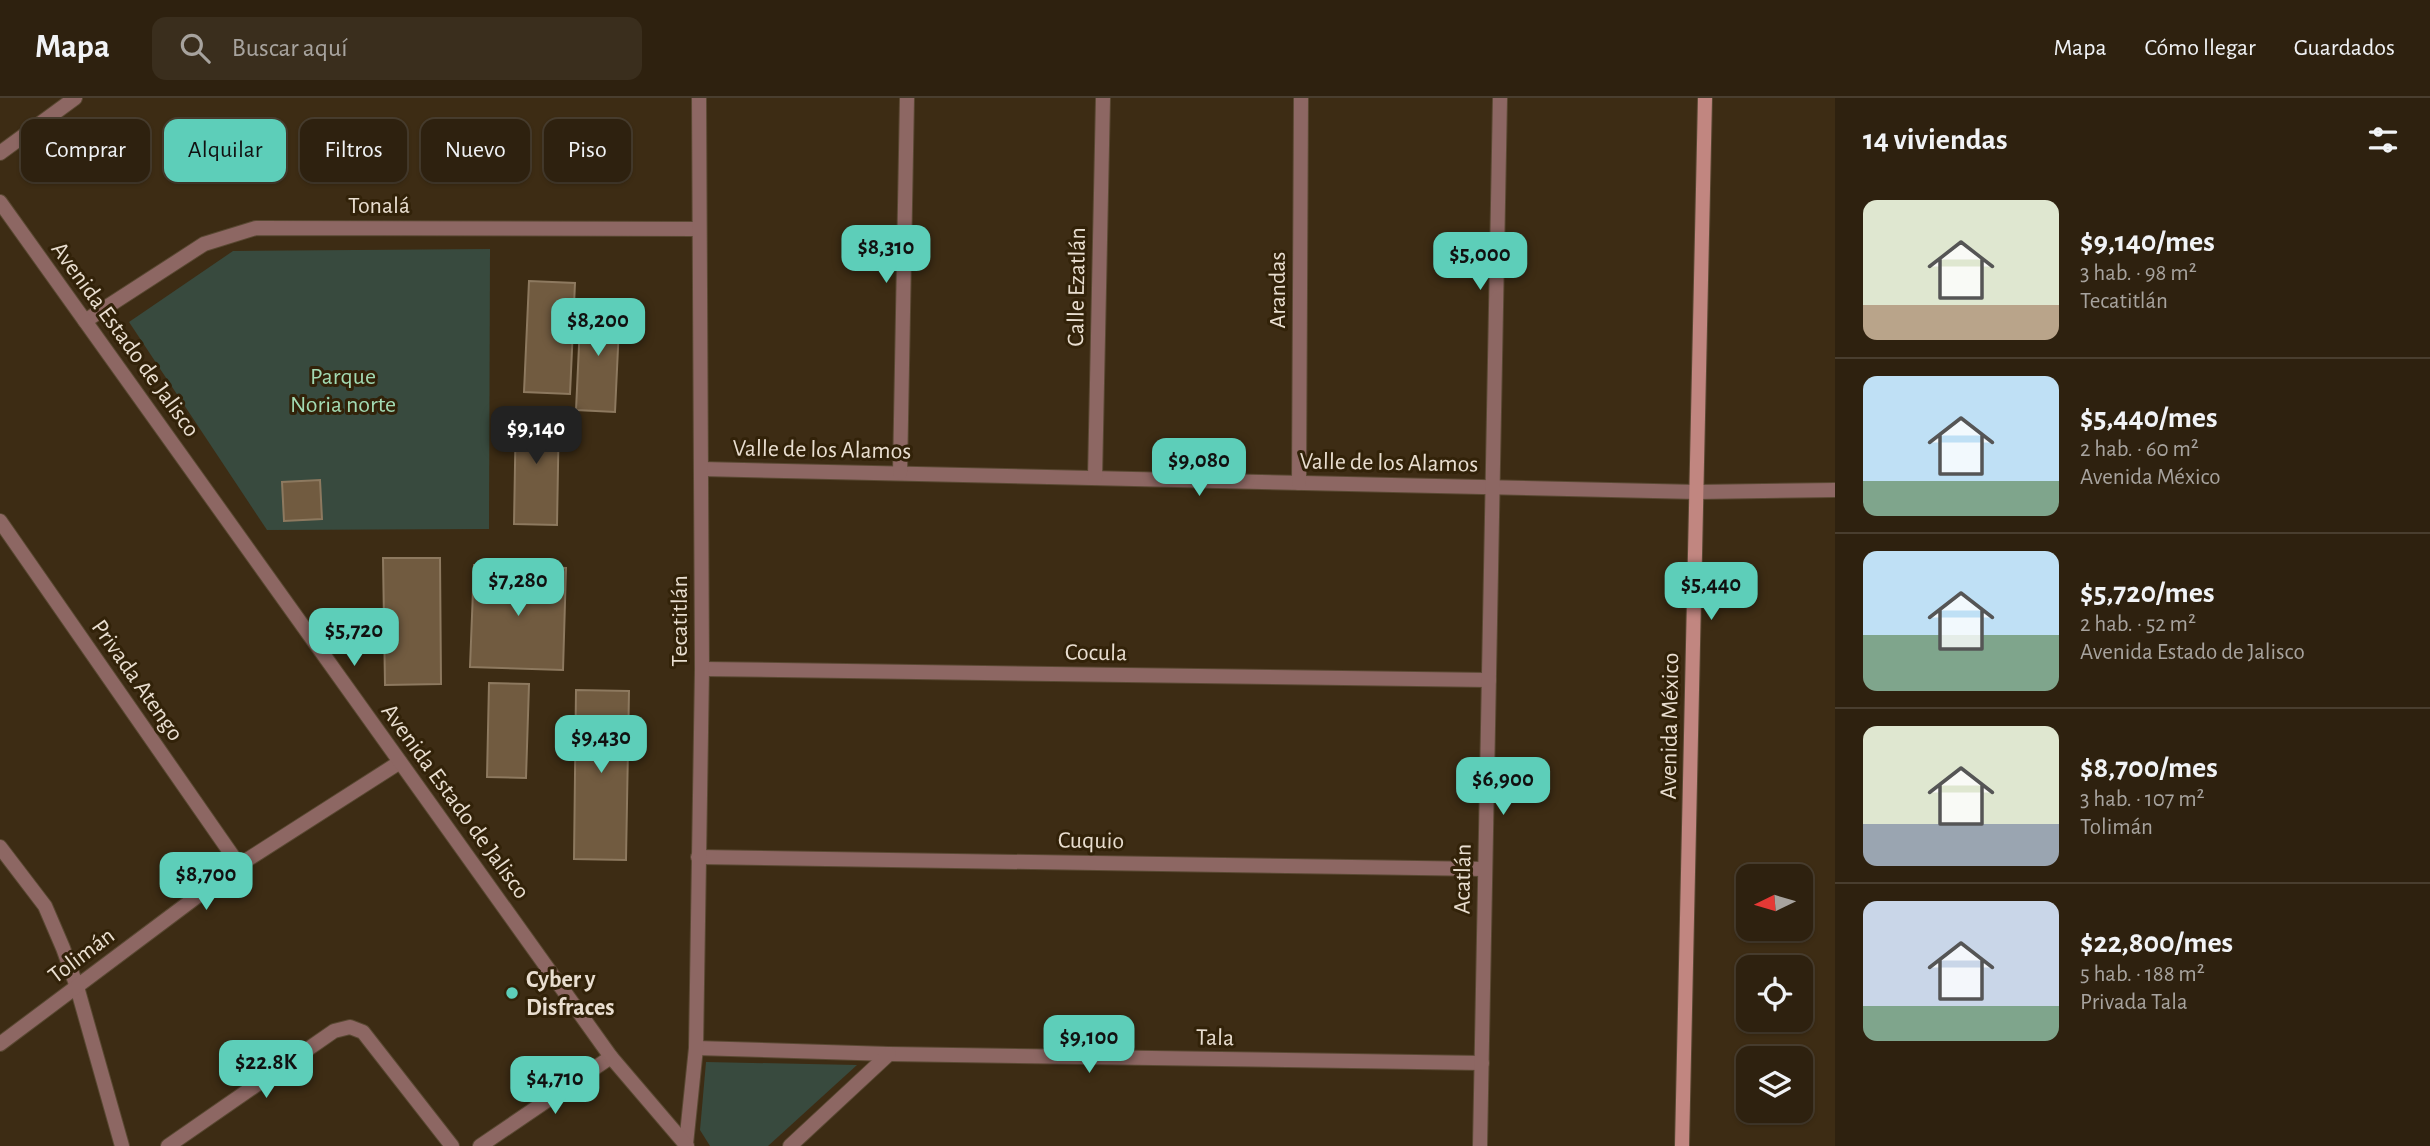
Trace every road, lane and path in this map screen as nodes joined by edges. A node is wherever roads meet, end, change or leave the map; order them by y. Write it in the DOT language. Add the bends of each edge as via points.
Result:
graph roads {
  1 [pos="75,98"];
  2 [pos="699,98"];
  3 [pos="907,98"];
  4 [pos="1103,98"];
  5 [pos="1301,98"];
  6 [pos="1500,98"];
  7 [pos="1705,98"];
  8 [pos="0,153"];
  9 [pos="0,202"];
  10 [pos="699,229"];
  11 [pos="85,321"];
  12 [pos="702,469"];
  13 [pos="900,473"];
  14 [pos="1094,478"];
  15 [pos="1299,482"];
  16 [pos="1494,487"];
  17 [pos="1835,490"];
  18 [pos="1697,492"];
  19 [pos="0,521"];
  20 [pos="702,668"];
  21 [pos="1489,680"];
  22 [pos="400,762"];
  23 [pos="0,847"];
  24 [pos="698,857"];
  25 [pos="239,864"];
  26 [pos="1484,869"];
  27 [pos="77,987"];
  28 [pos="0,1044"];
  29 [pos="695,1048"];
  30 [pos="889,1054"];
  31 [pos="611,1056"];
  32 [pos="1482,1063"];
  33 [pos="686,1145"];
  34 [pos="122,1146"];
  35 [pos="168,1146"];
  36 [pos="452,1146"];
  37 [pos="480,1146"];
  38 [pos="790,1146"];
  39 [pos="1480,1146"];
  40 [pos="1682,1146"];
  1 -- 8 [label="street"];
  2 -- 10 [label="street, Tecatitlán"];
  3 -- 13 [label="street"];
  4 -- 14 [label="street, Calle Ezatlán"];
  5 -- 15 [label="street, Arandas"];
  6 -- 16 [label="street, Acatlán"];
  7 -- 18 [label="main road, Avenida México"];
  9 -- 11 [label="street, Avenida Estado de Jalisco"];
  10 -- 11 [label="street, Tonalá" via="256,228 204,244"];
  10 -- 12 [label="street, Tecatitlán"];
  11 -- 22 [label="street, Avenida Estado de Jalisco"];
  12 -- 13 [label="street, Valle de los Alamos"];
  12 -- 20 [label="street, Tecatitlán"];
  13 -- 14 [label="street, Valle de los Alamos"];
  14 -- 15 [label="street, Valle de los Alamos"];
  15 -- 16 [label="street, Valle de los Alamos"];
  16 -- 18 [label="street, Valle de los Alamos"];
  16 -- 21 [label="street, Acatlán"];
  17 -- 18 [label="street, Valle de los Alamos"];
  18 -- 40 [label="main road, Avenida México"];
  19 -- 25 [label="street, Privada Atengo"];
  20 -- 21 [label="street, Cocula"];
  20 -- 24 [label="street, Tecatitlán"];
  21 -- 26 [label="street, Acatlán"];
  22 -- 25 [label="street, Tolimán"];
  22 -- 31 [label="street, Avenida Estado de Jalisco"];
  23 -- 27 [label="street" via="45,906"];
  24 -- 26 [label="street, Cuquio"];
  24 -- 29 [label="street, Tecatitlán"];
  25 -- 27 [label="street, Tolimán"];
  26 -- 32 [label="street, Acatlán"];
  27 -- 28 [label="street, Tolimán"];
  27 -- 34 [label="street"];
  29 -- 30 [label="street, Tala"];
  29 -- 33 [label="street, Tecatitlán"];
  30 -- 32 [label="street, Tala"];
  30 -- 38 [label="street"];
  31 -- 33 [label="street, Avenida Estado de Jalisco"];
  31 -- 37 [label="street"];
  32 -- 39 [label="street, Acatlán"];
  35 -- 36 [label="street" via="334,1031 350,1027 363,1032"];
}
